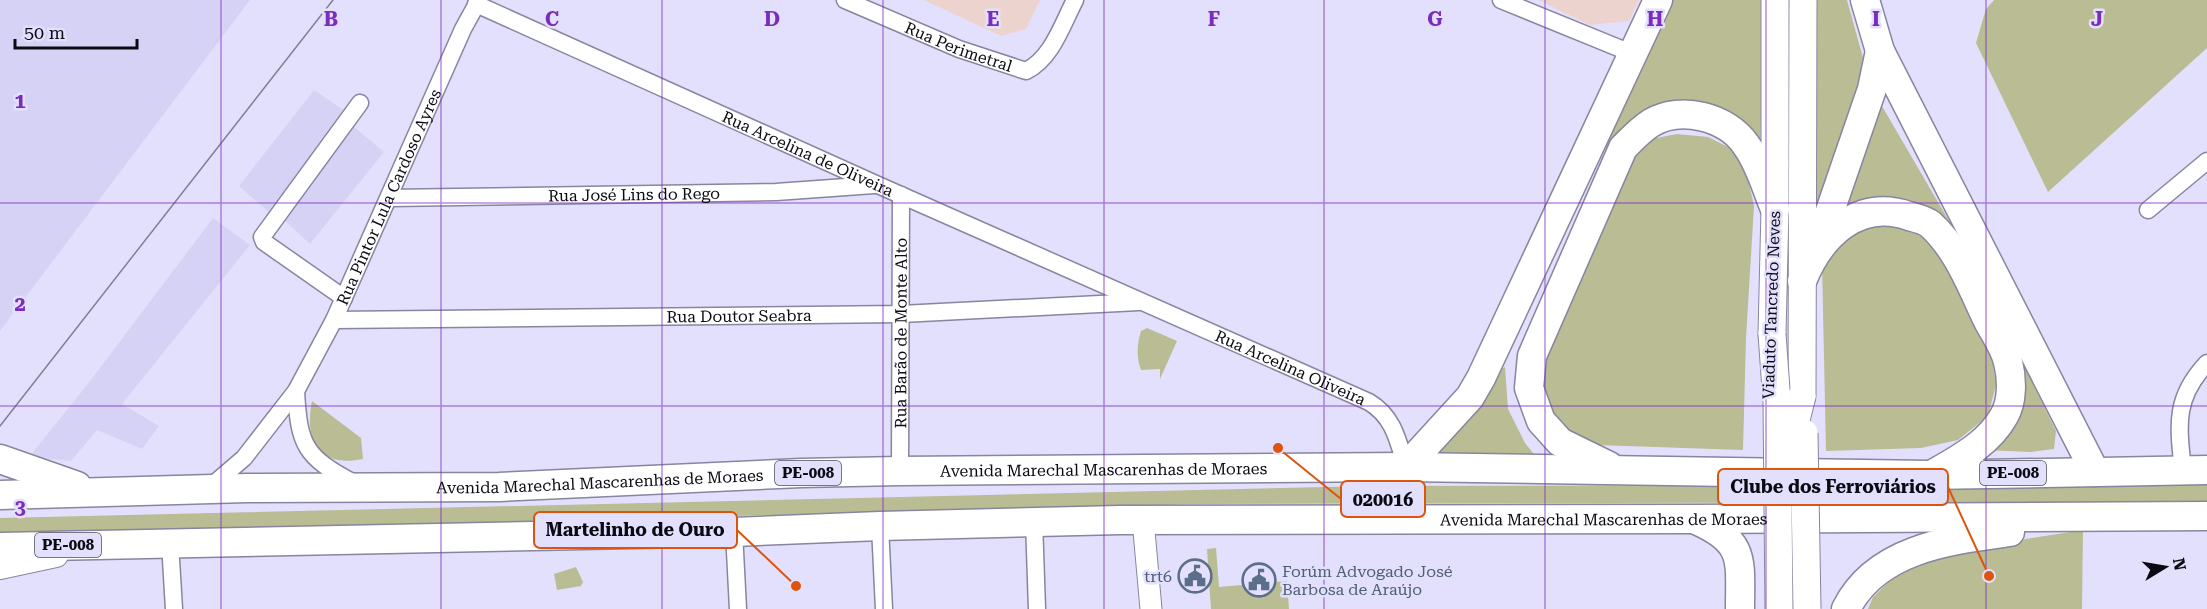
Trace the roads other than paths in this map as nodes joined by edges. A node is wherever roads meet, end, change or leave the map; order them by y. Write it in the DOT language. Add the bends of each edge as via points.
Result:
graph roads {
  1 [pos="845,0"];
  2 [pos="1075,0"];
  3 [pos="1501,0"];
  4 [pos="1658,0"];
  5 [pos="1775,0"];
  6 [pos="1803,0"];
  7 [pos="1865,0"];
  8 [pos="478,2"];
  9 [pos="1880,51"];
  10 [pos="1632,54"];
  11 [pos="360,103"];
  12 [pos="2207,161"];
  13 [pos="878,185"];
  14 [pos="901,195"];
  15 [pos="390,198"];
  16 [pos="1775,209"];
  17 [pos="2148,210"];
  18 [pos="1806,274"];
  19 [pos="344,298"];
  20 [pos="1143,301"];
  21 [pos="901,314"];
  22 [pos="334,320"];
  23 [pos="1772,334"];
  24 [pos="2207,363"];
  25 [pos="296,391"];
  26 [pos="1802,396"];
  27 [pos="0,459"];
  28 [pos="1406,467"];
  29 [pos="1616,470"];
  30 [pos="2195,470"];
  31 [pos="900,471"];
  32 [pos="2095,472"];
  33 [pos="1930,475"];
  34 [pos="363,487"];
  35 [pos="208,489"];
  36 [pos="96,493"];
  37 [pos="0,495"];
  38 [pos="2092,516"];
  39 [pos="2207,516"];
  40 [pos="1694,519"];
  41 [pos="1143,520"];
  42 [pos="1034,521"];
  43 [pos="880,526"];
  44 [pos="734,532"];
  45 [pos="170,543"];
  46 [pos="135,544"];
  47 [pos="0,547"];
  48 [pos="0,567"];
  49 [pos="174,609"];
  50 [pos="738,609"];
  51 [pos="884,609"];
  52 [pos="1037,609"];
  53 [pos="1151,609"];
  54 [pos="1740,609"];
  55 [pos="1764,609"];
  56 [pos="1779,609"];
  57 [pos="1793,609"];
  58 [pos="1807,609"];
  59 [pos="1846,609"];
  1 -- 2 [label="street, Rua Perimetral" via="959,49 1026,71 1050,50"];
  3 -- 10 [label="street"];
  4 -- 10 [label="highway"];
  5 -- 16 [label="main road, Viaduto Tancredo Neves"];
  6 -- 18 [label="main road, Viaduto Tancredo Neves"];
  7 -- 9 [label="highway"];
  8 -- 13 [label="street, Rua Arcelina de Oliveira"];
  8 -- 15 [label="street, Rua Pintor Lula Cardoso Ayres"];
  9 -- 18 [label="highway" via="1872,89 1839,189"];
  9 -- 32 [label="highway"];
  10 -- 28 [label="highway" via="1481,378 1470,397"];
  11 -- 19 [label="street" via="262,237 262,241"];
  12 -- 17 [label="street"];
  13 -- 14 [label="street, Rua Arcelina de Oliveira"];
  13 -- 15 [label="street, Rua José Lins do Rego" via="776,192"];
  14 -- 20 [label="street, Rua Arcelina de Oliveira"];
  14 -- 21 [label="street, Rua Barão de Monte Alto"];
  15 -- 19 [label="street, Rua Pintor Lula Cardoso Ayres"];
  16 -- 23 [label="main road, Viaduto Tancredo Neves"];
  16 -- 29 [label="highway" via="1746,144 1717,121 1676,115 1652,122 1623,148 1532,356 1529,388 1541,421 1560,442"];
  18 -- 26 [label="main road, Viaduto Tancredo Neves"];
  18 -- 33 [label="highway" via="1837,228 1866,212 1899,212 1928,222 1950,246 2008,360 2012,384 2005,415 1988,435 1970,454"];
  19 -- 22 [label="street, Rua Pintor Lula Cardoso Ayres"];
  20 -- 21 [label="street, Rua Doutor Seabra"];
  20 -- 28 [label="street, Rua Arcelina Oliveira" via="1378,407 1395,432"];
  21 -- 22 [label="street, Rua Doutor Seabra"];
  21 -- 31 [label="street, Rua Barão de Monte Alto"];
  22 -- 25 [label="street, Rua Pintor Lula Cardoso Ayres"];
  23 -- 55 [label="main road, Viaduto Tancredo Neves, bridge" via="1764,485"];
  23 -- 56 [label="main road, bridge" via="1777,402"];
  24 -- 30 [label="street" via="2188,386 2178,430"];
  25 -- 34 [label="street" via="297,422 312,456"];
  25 -- 35 [label="street, Rua Pintor Lula Cardoso Ayres" via="244,458"];
  26 -- 57 [label="main road, bridge" via="1791,440"];
  26 -- 58 [label="main road, Viaduto Tancredo Neves, bridge"];
  27 -- 36 [label="highway"];
  28 -- 29 [label="highway, Avenida Marechal Mascarenhas de Moraes / PE-008"];
  28 -- 31 [label="highway, Avenida Marechal Mascarenhas de Moraes / PE-008"];
  29 -- 33 [label="highway, Avenida Marechal Mascarenhas de Moraes / PE-008"];
  30 -- 32 [label="highway, Avenida Marechal Mascarenhas de Moraes / PE-008"];
  31 -- 34 [label="highway, Avenida Marechal Mascarenhas de Moraes / PE-008" via="499,487"];
  32 -- 33 [label="highway, Avenida Marechal Mascarenhas de Moraes / PE-008"];
  34 -- 35 [label="highway, Avenida Marechal Mascarenhas de Moraes / PE-008"];
  35 -- 36 [label="highway, Avenida Marechal Mascarenhas de Moraes / PE-008"];
  36 -- 37 [label="highway, Avenida Marechal Mascarenhas de Moraes / PE-008"];
  38 -- 39 [label="highway, Avenida Marechal Mascarenhas de Moraes / PE-008"];
  38 -- 40 [label="highway, Avenida Marechal Mascarenhas de Moraes / PE-008"];
  38 -- 59 [label="highway" via="2059,525 1952,540 1913,552 1868,579"];
  40 -- 41 [label="highway, Avenida Marechal Mascarenhas de Moraes / PE-008"];
  40 -- 54 [label="highway" via="1725,535 1733,544 1740,573"];
  41 -- 42 [label="highway, Avenida Marechal Mascarenhas de Moraes / PE-008"];
  41 -- 53 [label="street"];
  42 -- 43 [label="highway, Avenida Marechal Mascarenhas de Moraes / PE-008"];
  42 -- 52 [label="street"];
  43 -- 44 [label="highway, Avenida Marechal Mascarenhas de Moraes / PE-008"];
  43 -- 51 [label="street"];
  44 -- 45 [label="highway, Avenida Marechal Mascarenhas de Moraes / PE-008"];
  44 -- 50 [label="street"];
  45 -- 46 [label="highway, Avenida Marechal Mascarenhas de Moraes / PE-008"];
  45 -- 49 [label="street"];
  46 -- 47 [label="highway, Avenida Marechal Mascarenhas de Moraes / PE-008"];
  46 -- 48 [label="main road, Avenida Marechal Mascarenhas de Moraes"];
}
